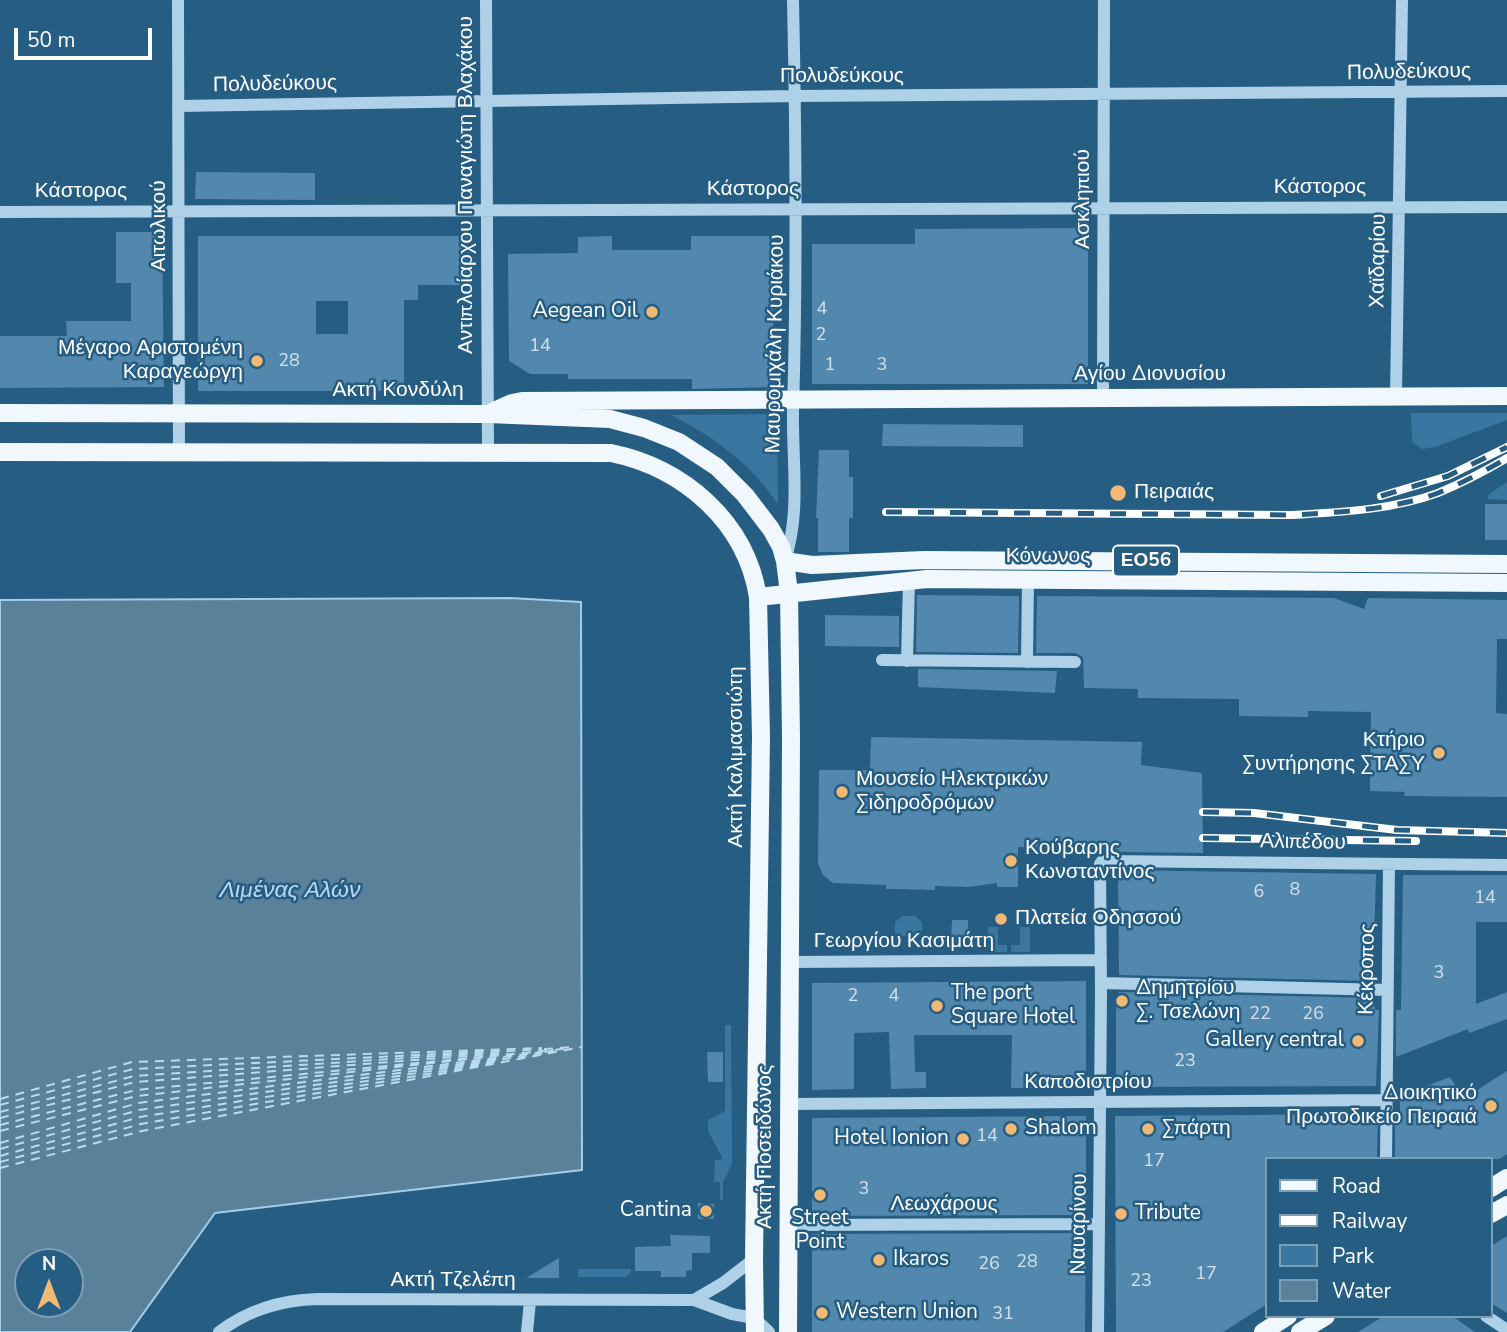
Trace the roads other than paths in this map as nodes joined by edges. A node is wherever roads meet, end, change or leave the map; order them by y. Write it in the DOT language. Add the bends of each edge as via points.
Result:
graph roads {
  1 [pos="178,0"];
  2 [pos="486,0"];
  3 [pos="793,0"];
  4 [pos="1104,0"];
  5 [pos="1402,0"];
  6 [pos="1507,91"];
  7 [pos="1401,92"];
  8 [pos="1103,95"];
  9 [pos="795,96"];
  10 [pos="486,101"];
  11 [pos="178,106"];
  12 [pos="1399,207"];
  13 [pos="1507,207"];
  14 [pos="1104,208"];
  15 [pos="487,210"];
  16 [pos="797,210"];
  17 [pos="179,211"];
  18 [pos="0,212"];
  19 [pos="1396,396"];
  20 [pos="1507,396"];
  21 [pos="1102,398"];
  22 [pos="794,400"];
  23 [pos="0,412"];
  24 [pos="180,413"];
  25 [pos="488,414"];
  26 [pos="0,452"];
  27 [pos="179,453"];
  28 [pos="488,453"];
  29 [pos="785,561"];
  30 [pos="1507,564"];
  31 [pos="1028,579"];
  32 [pos="909,580"];
  33 [pos="1507,583"];
  34 [pos="789,593"];
  35 [pos="758,597"];
  36 [pos="882,660"];
  37 [pos="907,661"];
  38 [pos="1027,662"];
  39 [pos="1075,662"];
  40 [pos="1100,864"];
  41 [pos="1390,864"];
  42 [pos="1507,865"];
  43 [pos="1101,960"];
  44 [pos="790,962"];
  45 [pos="1101,983"];
  46 [pos="1387,990"];
  47 [pos="1387,1100"];
  48 [pos="1100,1102"];
  49 [pos="789,1104"];
  50 [pos="1386,1157"];
  51 [pos="789,1224"];
  52 [pos="1099,1224"];
  53 [pos="754,1259"];
  54 [pos="694,1300"];
  55 [pos="530,1301"];
  56 [pos="1285,1318"];
  57 [pos="1323,1318"];
  58 [pos="1489,1318"];
  59 [pos="755,1325"];
  60 [pos="1507,1330"];
  61 [pos="219,1332"];
  62 [pos="527,1332"];
  63 [pos="769,1332"];
  64 [pos="788,1332"];
  65 [pos="1098,1332"];
  66 [pos="1263,1332"];
  67 [pos="1300,1332"];
  1 -- 11 [label="street, Αιτωλικού"];
  2 -- 10 [label="street, Αντιπλοίαρχου Παναγιώτη Βλαχάκου"];
  3 -- 9 [label="street, Μαυρομιχάλη Κυριάκου"];
  4 -- 8 [label="street, Ασκληπιού"];
  5 -- 7 [label="street, Χαϊδαρίου"];
  6 -- 7 [label="street, Πολυδεύκους"];
  7 -- 8 [label="street, Πολυδεύκους"];
  7 -- 12 [label="street, Χαϊδαρίου"];
  8 -- 9 [label="street, Πολυδεύκους"];
  8 -- 14 [label="street, Ασκληπιού"];
  9 -- 10 [label="street, Πολυδεύκους"];
  9 -- 16 [label="street, Μαυρομιχάλη Κυριάκου"];
  10 -- 11 [label="street, Πολυδεύκους"];
  10 -- 15 [label="street, Αντιπλοίαρχου Παναγιώτη Βλαχάκου"];
  11 -- 17 [label="street, Αιτωλικού"];
  12 -- 13 [label="street, Κάστορος"];
  12 -- 14 [label="street, Κάστορος"];
  12 -- 19 [label="street, Χαϊδαρίου"];
  14 -- 16 [label="street, Κάστορος"];
  14 -- 21 [label="street, Ασκληπιού"];
  15 -- 16 [label="street, Κάστορος"];
  15 -- 17 [label="street, Κάστορος"];
  15 -- 25 [label="street, Αντιπλοίαρχου Παναγιώτη Βλαχάκου"];
  16 -- 22 [label="street, Μαυρομιχάλη Κυριάκου"];
  17 -- 18 [label="street, Κάστορος"];
  17 -- 24 [label="street, Αιτωλικού"];
  19 -- 20 [label="main road, Αγίου Διονυσίου"];
  19 -- 21 [label="main road, Αγίου Διονυσίου"];
  21 -- 22 [label="main road, Αγίου Διονυσίου"];
  22 -- 25 [label="main road, Ακτή Κονδύλη" via="522,401"];
  22 -- 29 [label="street, Μαυρομιχάλη Κυριάκου" via="795,506"];
  23 -- 24 [label="main road, Ακτή Κονδύλη"];
  24 -- 25 [label="main road, Ακτή Κονδύλη"];
  24 -- 27 [label="street, Αιτωλικού"];
  25 -- 28 [label="street, Αντιπλοίαρχου Παναγιώτη Βλαχάκου"];
  25 -- 29 [label="main road" via="610,419 679,442 717,467 745,495 772,528"];
  26 -- 27 [label="main road"];
  27 -- 28 [label="main road"];
  28 -- 35 [label="main road, Ακτή Καλιμασσιώτη" via="611,453 667,472 724,521 745,552"];
  29 -- 30 [label="main road, Κόνωνος / ΕΟ56" via="812,565 924,560"];
  29 -- 34 [label="main road"];
  31 -- 32 [label="main road, Κόνωνος / ΕΟ56"];
  31 -- 33 [label="main road, Κόνωνος / ΕΟ56"];
  31 -- 38 [label="street"];
  32 -- 34 [label="main road, Κόνωνος / ΕΟ56"];
  32 -- 37 [label="street"];
  34 -- 35 [label="main road, Κόνωνος / ΕΟ56"];
  34 -- 44 [label="main road"];
  35 -- 53 [label="main road, Ακτή Καλιμασσιώτη" via="761,737"];
  36 -- 37 [label="street"];
  37 -- 38 [label="street"];
  38 -- 39 [label="street"];
  40 -- 41 [label="street, Αλιπέδου" via="1105,860"];
  40 -- 43 [label="street, Ναυαρίνου"];
  41 -- 42 [label="street, Αλιπέδου"];
  41 -- 46 [label="street, Κέκροπος"];
  43 -- 44 [label="street, Γεωργίου Κασιμάτη"];
  43 -- 45 [label="street, Ναυαρίνου"];
  44 -- 49 [label="main road, Ακτή Ποσειδώνος"];
  45 -- 46 [label="street"];
  45 -- 48 [label="street, Ναυαρίνου"];
  46 -- 47 [label="street, Κέκροπος"];
  47 -- 48 [label="street, Καποδιστρίου"];
  47 -- 50 [label="street, Κέκροπος"];
  48 -- 49 [label="street, Καποδιστρίου"];
  48 -- 52 [label="street, Ναυαρίνου"];
  49 -- 51 [label="main road, Ακτή Ποσειδώνος"];
  51 -- 52 [label="street, Λεωχάρους"];
  51 -- 64 [label="main road, Ακτή Ποσειδώνος"];
  52 -- 65 [label="street, Ναυαρίνου"];
  53 -- 54 [label="street"];
  53 -- 59 [label="main road, Ακτή Ποσειδώνος"];
  54 -- 55 [label="street, Ακτή Τζελέπη"];
  54 -- 59 [label="street, Ακτή Τζελέπη"];
  55 -- 61 [label="street, Ακτή Τζελέπη" via="300,1300 250,1312"];
  55 -- 62 [label="street"];
  56 -- 66 [label="main road"];
  57 -- 67 [label="main road"];
  58 -- 60 [label="street"];
  59 -- 63 [label="street"];
}
